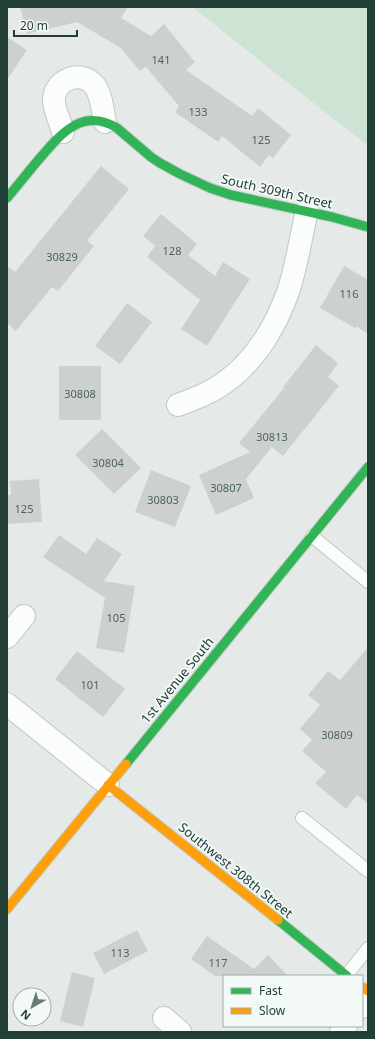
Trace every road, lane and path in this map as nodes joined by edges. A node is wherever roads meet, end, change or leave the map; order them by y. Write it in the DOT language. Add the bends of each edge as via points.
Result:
graph roads {
  1 [pos="105,122"];
  2 [pos="72,127"];
  3 [pos="7,198"];
  4 [pos="307,211"];
  5 [pos="368,227"];
  6 [pos="178,405"];
  7 [pos="368,467"];
  8 [pos="312,536"];
  9 [pos="368,582"];
  10 [pos="24,616"];
  11 [pos="7,637"];
  12 [pos="7,704"];
  13 [pos="108,785"];
  14 [pos="302,818"];
  15 [pos="368,871"];
  16 [pos="7,909"];
  17 [pos="368,948"];
  18 [pos="345,975"];
  19 [pos="347,975"];
  1 -- 2 [label="street, South 309th Street" via="92,120"];
  1 -- 2 [label="street" via="95,86 90,81 75,77 62,82 54,94 53,101"];
  1 -- 4 [label="street, South 309th Street" via="117,128 152,157 186,178 231,195"];
  2 -- 3 [label="street" via="53,143"];
  4 -- 5 [label="street, South 309th Street"];
  4 -- 6 [label="street" via="289,288 262,342 248,361 225,383 205,395"];
  7 -- 8 [label="street, 1st Avenue South"];
  8 -- 9 [label="lane"];
  8 -- 13 [label="street, 1st Avenue South"];
  10 -- 11 [label="street"];
  12 -- 13 [label="street"];
  13 -- 16 [label="street, 1st Avenue South"];
  13 -- 18 [label="street, Southwest 308th Street"];
  14 -- 15 [label="lane"];
  17 -- 19 [label="lane"];
}
